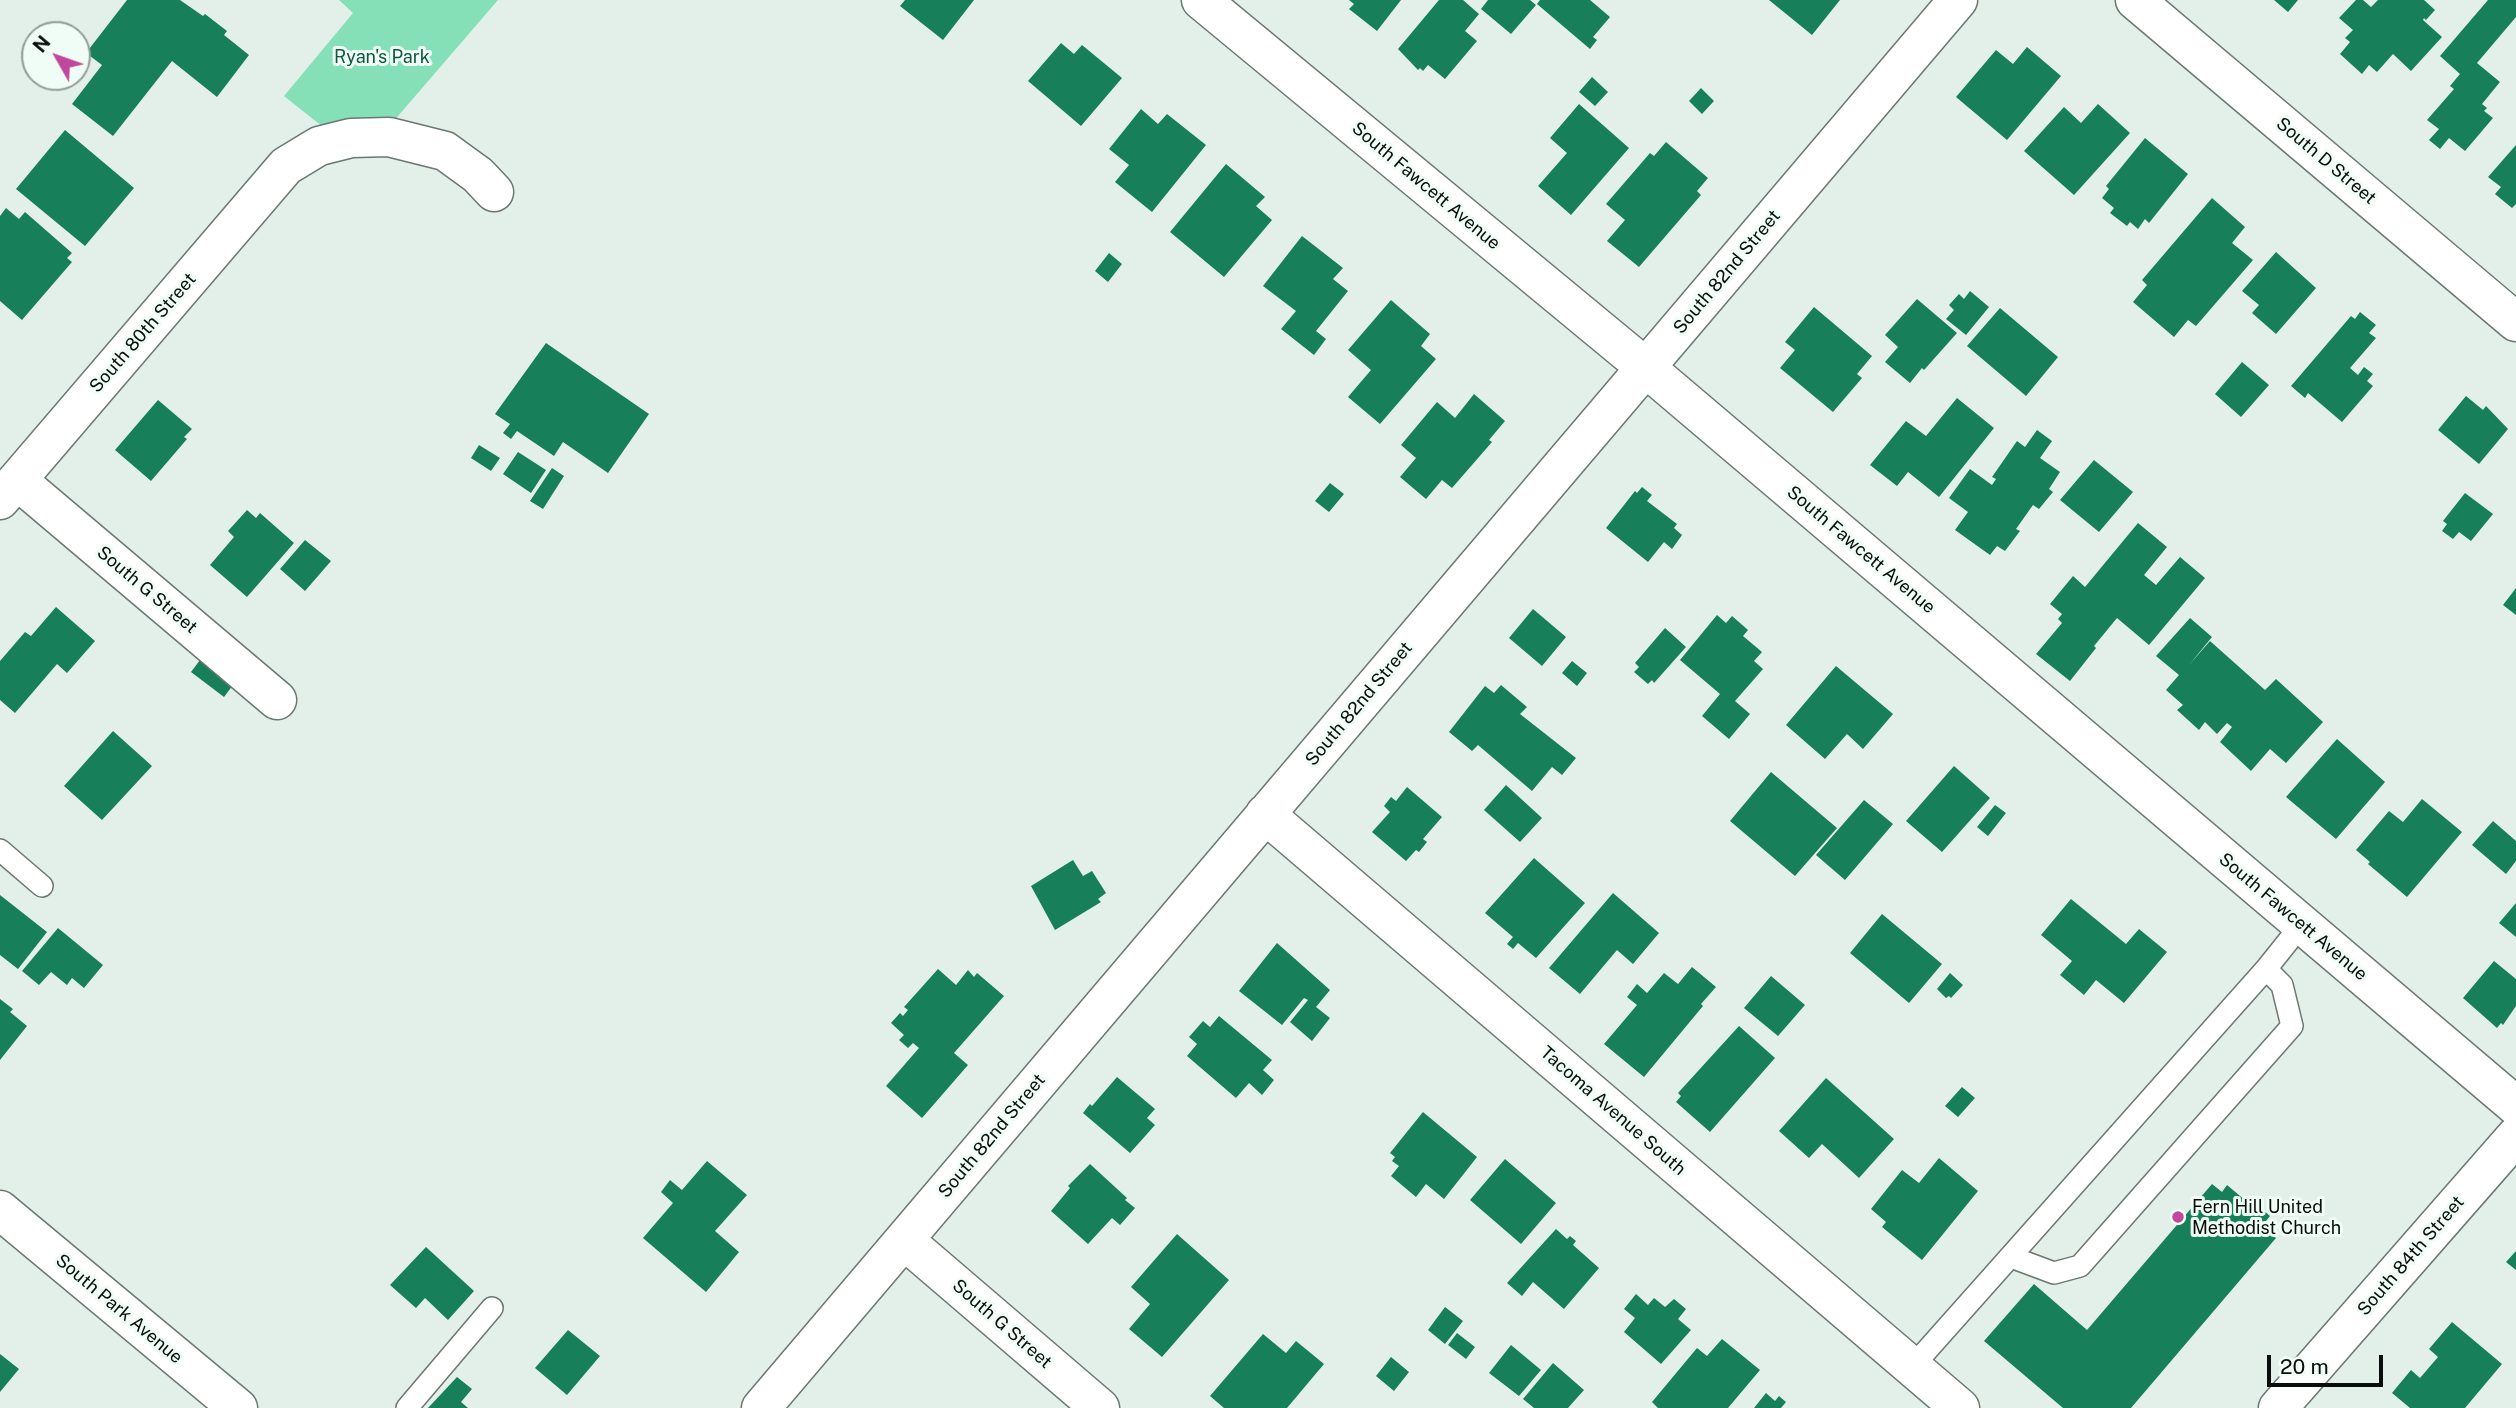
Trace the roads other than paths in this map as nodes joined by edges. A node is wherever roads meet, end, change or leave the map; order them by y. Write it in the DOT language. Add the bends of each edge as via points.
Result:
graph roads {
  1 [pos="1201,0"];
  2 [pos="1958,0"];
  3 [pos="2135,0"];
  4 [pos="494,192"];
  5 [pos="2516,322"];
  6 [pos="1646,367"];
  7 [pos="8,490"];
  8 [pos="277,699"];
  9 [pos="1265,814"];
  10 [pos="0,850"];
  11 [pos="42,886"];
  12 [pos="2302,924"];
  13 [pos="2266,969"];
  14 [pos="2516,1106"];
  15 [pos="2516,1136"];
  16 [pos="0,1210"];
  17 [pos="904,1240"];
  18 [pos="2011,1257"];
  19 [pos="492,1308"];
  20 [pos="1912,1367"];
  21 [pos="238,1408"];
  22 [pos="407,1408"];
  23 [pos="761,1408"];
  24 [pos="1100,1408"];
  25 [pos="1960,1408"];
  26 [pos="2278,1408"];
  1 -- 6 [label="street, South Fawcett Avenue"];
  2 -- 6 [label="street, South 82nd Street"];
  3 -- 5 [label="street, South D Street"];
  4 -- 7 [label="street, South 80th Street" via="445,151 389,137 351,138 319,146 286,166"];
  6 -- 9 [label="street, South 82nd Street"];
  6 -- 12 [label="street, South Fawcett Avenue"];
  7 -- 8 [label="street, South G Street"];
  9 -- 17 [label="street, South 82nd Street"];
  9 -- 20 [label="street, Tacoma Avenue South"];
  10 -- 11 [label="lane"];
  12 -- 13 [label="lane"];
  12 -- 14 [label="street, South Fawcett Avenue"];
  13 -- 18 [label="lane"];
  13 -- 18 [label="lane" via="2282,985 2292,1026 2080,1266 2054,1273"];
  15 -- 26 [label="street, South 84th Street"];
  16 -- 21 [label="street, South Park Avenue"];
  17 -- 23 [label="street, South 82nd Street"];
  17 -- 24 [label="street, South G Street"];
  18 -- 20 [label="lane"];
  19 -- 22 [label="lane"];
  20 -- 25 [label="street, Tacoma Avenue South"];
}
